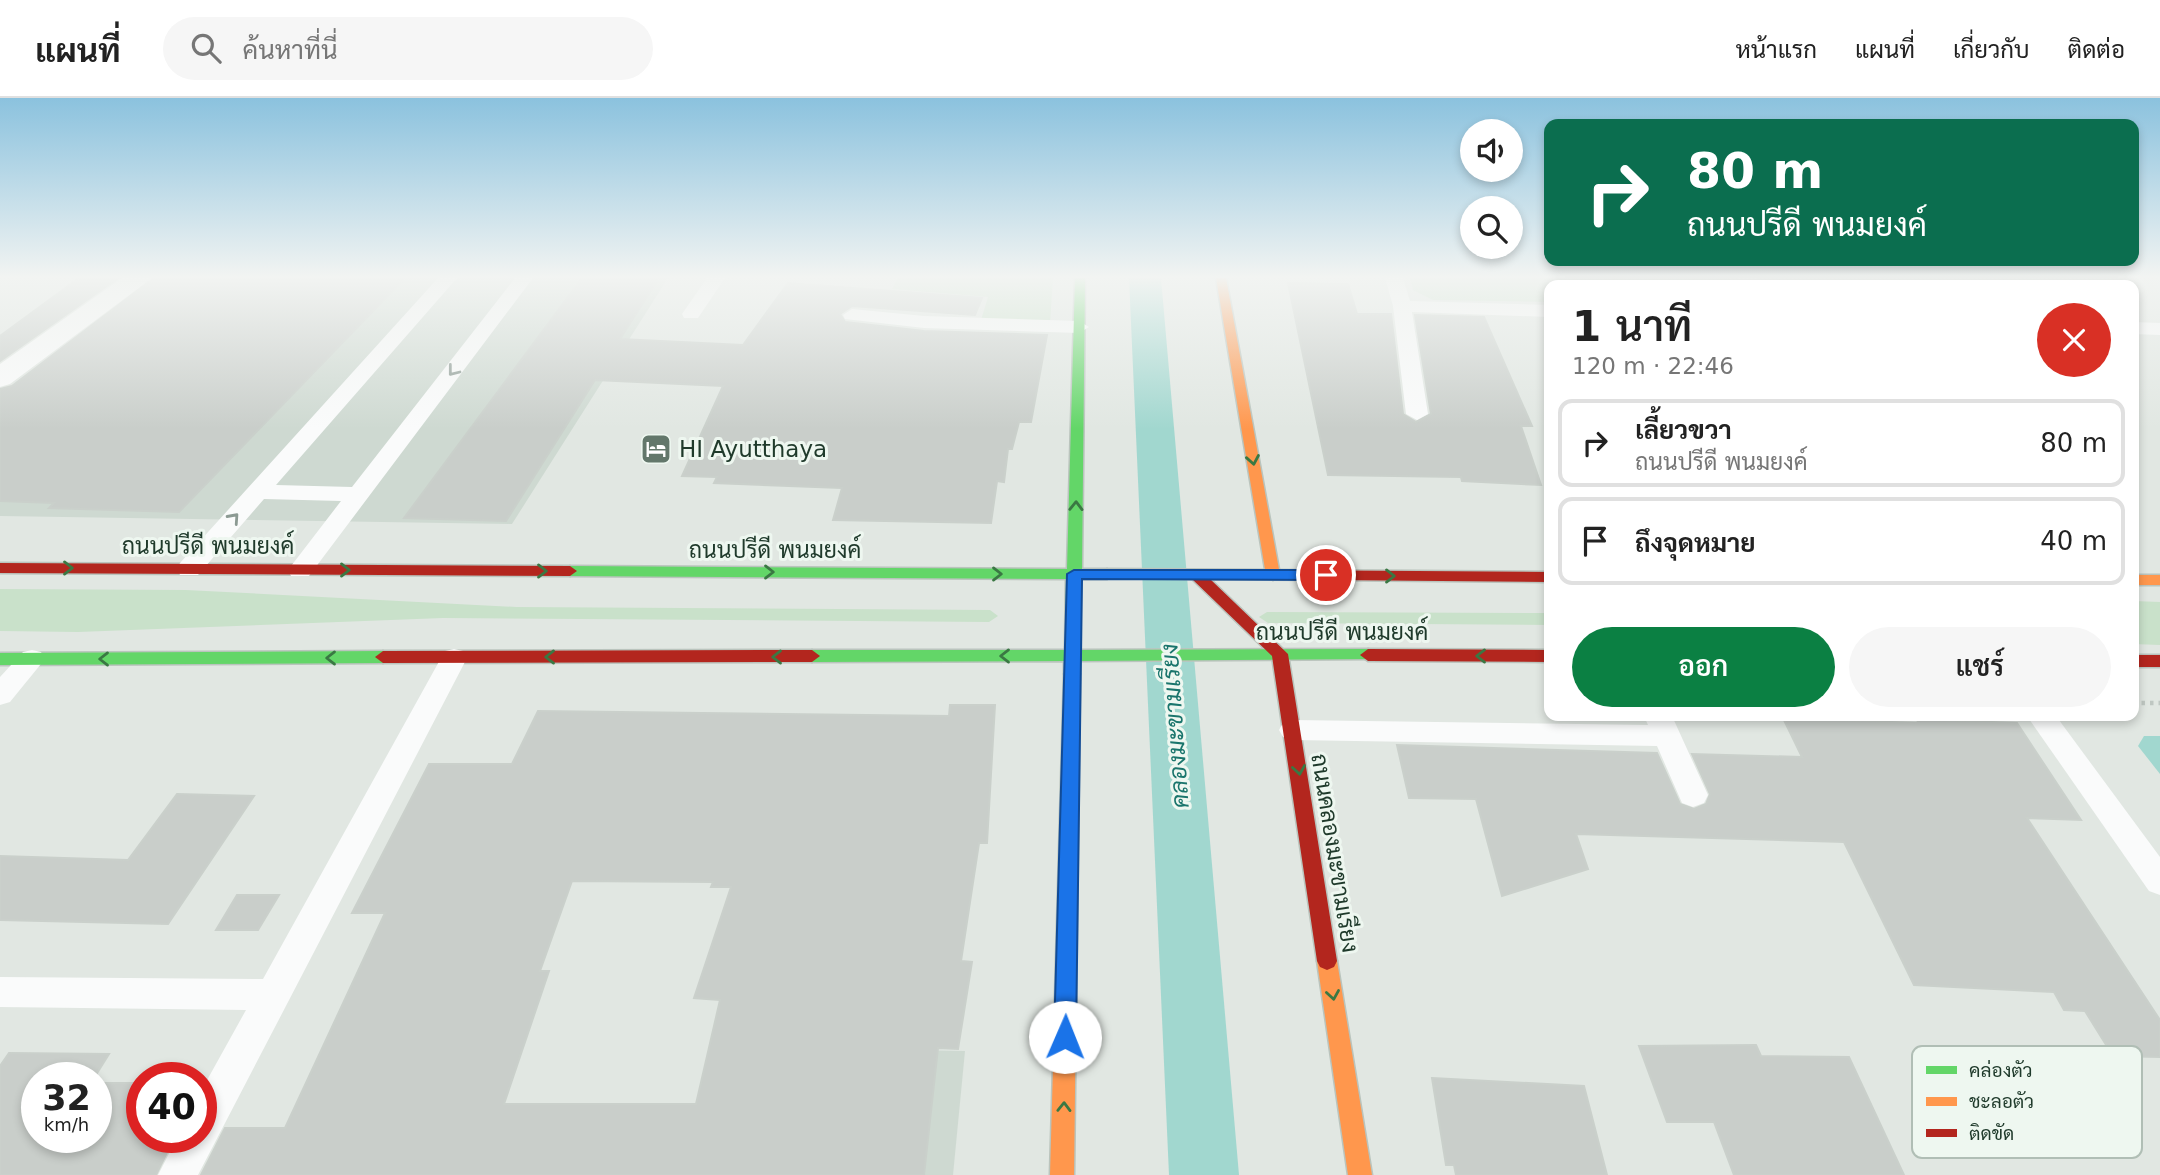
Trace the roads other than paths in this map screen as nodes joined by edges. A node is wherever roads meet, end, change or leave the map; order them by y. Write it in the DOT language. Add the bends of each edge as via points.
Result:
graph roads {
  1 [pos="69,328"];
  2 [pos="403,328"];
  3 [pos="486,328"];
  4 [pos="1079,328"];
  5 [pos="1230,328"];
  6 [pos="1405,328"];
  7 [pos="2140,328"];
  8 [pos="2160,329"];
  9 [pos="0,378"];
  10 [pos="1418,414"];
  11 [pos="257,492"];
  12 [pos="359,494"];
  13 [pos="0,568"];
  14 [pos="189,569"];
  15 [pos="300,570"];
  16 [pos="1074,574"];
  17 [pos="1195,575"];
  18 [pos="1273,575"];
  19 [pos="1544,577"];
  20 [pos="2139,580"];
  21 [pos="2160,580"];
  22 [pos="1280,654"];
  23 [pos="1073,655"];
  24 [pos="1544,656"];
  25 [pos="454,658"];
  26 [pos="0,659"];
  27 [pos="32,659"];
  28 [pos="2139,661"];
  29 [pos="2160,661"];
  30 [pos="0,695"];
  31 [pos="2045,721"];
  32 [pos="1662,726"];
  33 [pos="1293,730"];
  34 [pos="1693,795"];
  35 [pos="2160,882"];
  36 [pos="0,992"];
  37 [pos="274,995"];
  38 [pos="217,1100"];
  39 [pos="189,1153"];
  40 [pos="177,1175"];
  41 [pos="1062,1175"];
  42 [pos="1360,1175"];
  1 -- 9 [label="street"];
  2 -- 11 [label="lane"];
  3 -- 12 [label="lane, one-way"];
  16 -- 4 [label="main road, one-way"];
  5 -- 18 [label="main road, one-way"];
  6 -- 10 [label="lane"];
  7 -- 8 [label="lane"];
  11 -- 12 [label="lane"];
  14 -- 11 [label="lane, one-way"];
  12 -- 15 [label="lane"];
  13 -- 14 [label="main road, ถนนปรีดี พนมยงค์, one-way"];
  14 -- 15 [label="main road, ถนนปรีดี พนมยงค์"];
  15 -- 16 [label="main road, ถนนปรีดี พนมยงค์, one-way"];
  16 -- 17 [label="main road, ถนนปรีดี พนมยงค์"];
  16 -- 23 [label="main road"];
  17 -- 18 [label="main road, ถนนปรีดี พนมยงค์"];
  17 -- 22 [label="main road"];
  18 -- 19 [label="main road, ถนนปรีดี พนมยงค์, one-way"];
  20 -- 21 [label="main road"];
  22 -- 23 [label="main road, ถนนปรีดี พนมยงค์"];
  24 -- 22 [label="main road, ถนนปรีดี พนมยงค์, one-way"];
  22 -- 33 [label="main road, ถนนคลองมะขามเรียง"];
  23 -- 25 [label="main road, ถนนปรีดี พนมยงค์, one-way"];
  41 -- 23 [label="main road, one-way"];
  25 -- 27 [label="main road, ถนนปรีดี พนมยงค์, one-way"];
  25 -- 37 [label="lane"];
  26 -- 27 [label="main road, ถนนปรีดี พนมยงค์"];
  27 -- 30 [label="lane"];
  28 -- 29 [label="main road"];
  31 -- 35 [label="lane"];
  32 -- 33 [label="lane"];
  32 -- 34 [label="lane"];
  33 -- 42 [label="main road, ถนนคลองมะขามเรียง, one-way"];
  36 -- 37 [label="lane"];
  37 -- 38 [label="lane"];
  39 -- 40 [label="lane"];
}
